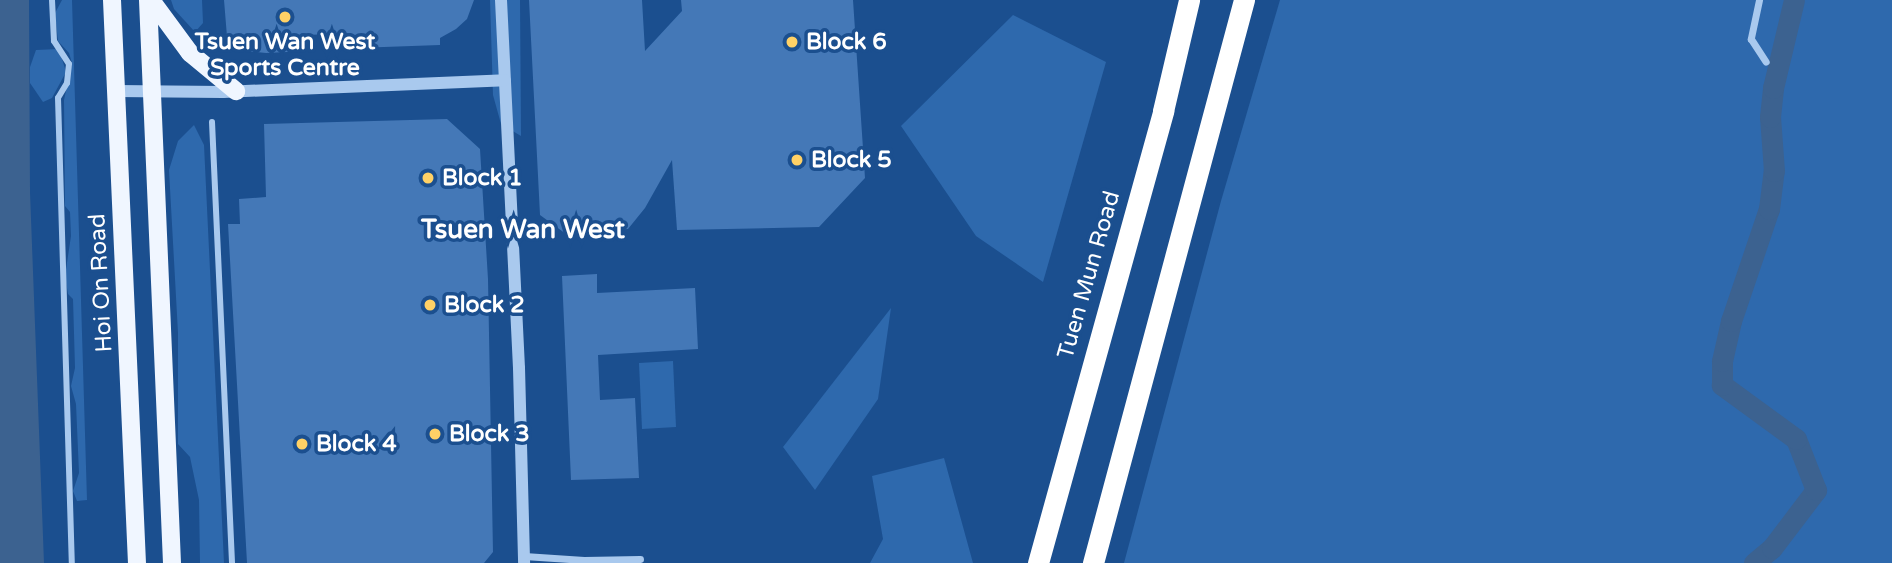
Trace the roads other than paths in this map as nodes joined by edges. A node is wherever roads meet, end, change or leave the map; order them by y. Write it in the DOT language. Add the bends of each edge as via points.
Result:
graph roads {
  1 [pos="52,0"];
  2 [pos="112,0"];
  3 [pos="149,0"];
  4 [pos="501,0"];
  5 [pos="1189,0"];
  6 [pos="1244,0"];
  7 [pos="1759,0"];
  8 [pos="1766,62"];
  9 [pos="505,80"];
  10 [pos="150,90"];
  11 [pos="116,91"];
  12 [pos="236,91"];
  13 [pos="212,122"];
  14 [pos="640,559"];
  15 [pos="524,560"];
  16 [pos="72,563"];
  17 [pos="137,563"];
  18 [pos="172,563"];
  19 [pos="232,563"];
  20 [pos="1038,563"];
  21 [pos="1093,563"];
  1 -- 16 [label="street" via="54,41 69,64 67,83 58,99"];
  2 -- 11 [label="main road, Hoi On Road"];
  3 -- 10 [label="main road"];
  3 -- 12 [label="main road" via="190,54"];
  4 -- 9 [label="street"];
  5 -- 20 [label="highway, Tuen Mun Road" via="1163,111"];
  6 -- 21 [label="highway"];
  7 -- 8 [label="street" via="1751,39"];
  9 -- 12 [label="street"];
  9 -- 15 [label="street"];
  10 -- 11 [label="street"];
  10 -- 12 [label="street"];
  10 -- 18 [label="main road"];
  11 -- 17 [label="main road, Hoi On Road"];
  13 -- 19 [label="street"];
  14 -- 15 [label="street"];
}
